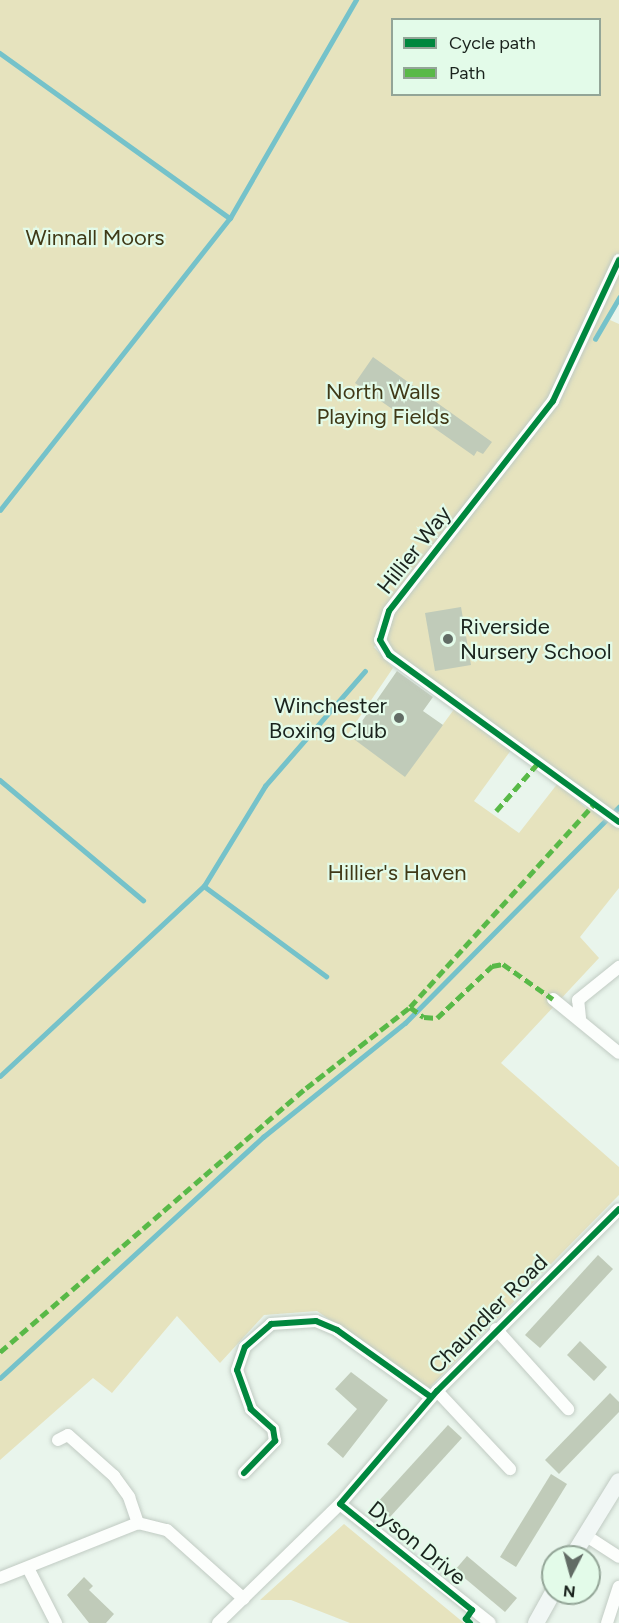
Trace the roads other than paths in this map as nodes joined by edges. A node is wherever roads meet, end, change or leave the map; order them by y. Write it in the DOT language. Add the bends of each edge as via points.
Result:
graph roads {
  1 [pos="619,260"];
  2 [pos="619,822"];
  3 [pos="619,967"];
  4 [pos="553,999"];
  5 [pos="580,1018"];
  6 [pos="619,1053"];
  7 [pos="619,1209"];
  8 [pos="496,1329"];
  9 [pos="434,1394"];
  10 [pos="568,1409"];
  11 [pos="58,1440"];
  12 [pos="510,1469"];
  13 [pos="244,1473"];
  14 [pos="619,1481"];
  15 [pos="340,1504"];
  16 [pos="138,1523"];
  17 [pos="585,1535"];
  18 [pos="579,1545"];
  19 [pos="619,1557"];
  20 [pos="28,1568"];
  21 [pos="0,1578"];
  22 [pos="619,1587"];
  23 [pos="244,1599"];
  24 [pos="546,1605"];
  25 [pos="56,1623"];
  26 [pos="218,1623"];
  27 [pos="490,1623"];
  28 [pos="536,1623"];
  29 [pos="607,1623"];
  1 -- 2 [label="street, Hillier Way" via="553,401 390,611 380,640 389,655"];
  3 -- 5 [label="street" via="578,1000"];
  4 -- 5 [label="street"];
  5 -- 6 [label="street"];
  7 -- 8 [label="street, Chaundler Road"];
  8 -- 9 [label="street, Chaundler Road"];
  8 -- 10 [label="street"];
  9 -- 12 [label="street"];
  9 -- 13 [label="street" via="337,1330 316,1321 271,1324 245,1347 237,1370 250,1409 273,1429 275,1441"];
  9 -- 15 [label="street, Chaundler Road"];
  11 -- 16 [label="street" via="68,1435 114,1476 129,1497"];
  14 -- 17 [label="main road"];
  15 -- 23 [label="street, Chaundler Road"];
  15 -- 27 [label="street, Dyson Drive"];
  16 -- 20 [label="street"];
  16 -- 23 [label="street" via="167,1530"];
  17 -- 18 [label="main road"];
  17 -- 19 [label="street"];
  20 -- 21 [label="street"];
  20 -- 25 [label="street"];
  22 -- 29 [label="street"];
  23 -- 26 [label="street, Chaundler Road"];
  24 -- 28 [label="main road"];
}
